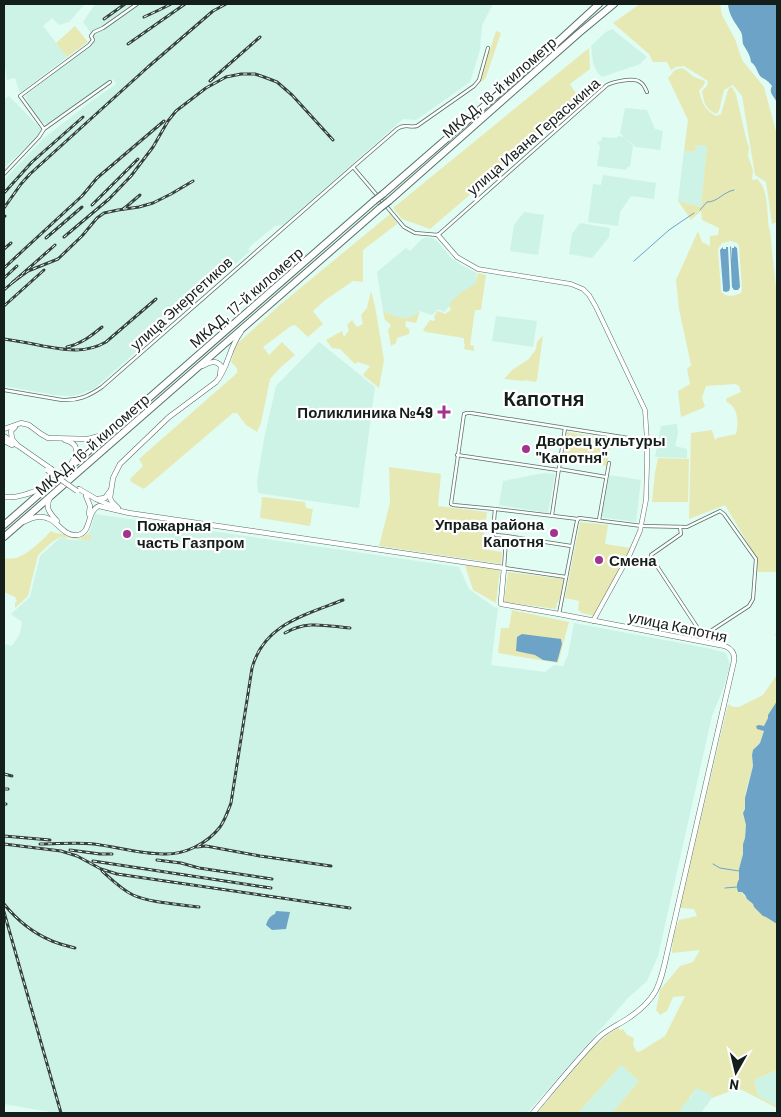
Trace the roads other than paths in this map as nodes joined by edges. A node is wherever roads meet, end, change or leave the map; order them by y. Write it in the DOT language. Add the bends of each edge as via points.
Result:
graph roads {
  1 [pos="137,4"];
  2 [pos="599,4"];
  3 [pos="614,4"];
  4 [pos="488,48"];
  5 [pos="110,82"];
  6 [pos="647,92"];
  7 [pos="44,129"];
  8 [pos="353,167"];
  9 [pos="4,174"];
  10 [pos="394,184"];
  11 [pos="400,191"];
  12 [pos="438,235"];
  13 [pos="247,325"];
  14 [pos="196,369"];
  15 [pos="219,378"];
  16 [pos="4,390"];
  17 [pos="565,428"];
  18 [pos="4,429"];
  19 [pos="114,429"];
  20 [pos="4,439"];
  21 [pos="648,441"];
  22 [pos="15,445"];
  23 [pos="457,455"];
  24 [pos="609,463"];
  25 [pos="558,470"];
  26 [pos="66,471"];
  27 [pos="606,477"];
  28 [pos="53,482"];
  29 [pos="111,489"];
  30 [pos="78,490"];
  31 [pos="52,495"];
  32 [pos="86,496"];
  33 [pos="4,497"];
  34 [pos="96,499"];
  35 [pos="107,507"];
  36 [pos="118,508"];
  37 [pos="495,509"];
  38 [pos="138,514"];
  39 [pos="552,515"];
  40 [pos="578,519"];
  41 [pos="599,520"];
  42 [pos="20,524"];
  43 [pos="4,525"];
  44 [pos="642,526"];
  45 [pos="680,527"];
  46 [pos="506,536"];
  47 [pos="4,537"];
  48 [pos="572,546"];
  49 [pos="504,568"];
  50 [pos="566,577"];
  51 [pos="559,614"];
  52 [pos="593,621"];
  53 [pos="703,639"];
  54 [pos="533,1113"];
  1 -- 7 [label="street" via="94,32 89,45 20,96"];
  2 -- 10 [label="highway, МКАД, 18-й километр"];
  3 -- 11 [label="highway, МКАД, 18-й километр"];
  4 -- 8 [label="street, улица Энергетиков" via="479,80 474,86 417,126 400,127"];
  5 -- 7 [label="street"];
  6 -- 12 [label="street, улица Ивана Гераськина" via="636,80 609,84"];
  7 -- 9 [label="street"];
  8 -- 12 [label="street" via="404,227 415,233"];
  8 -- 16 [label="street, улица Энергетиков" via="112,380 92,394 70,401"];
  10 -- 19 [label="highway, МКАД, 17-й километр, bridge"];
  11 -- 13 [label="highway, МКАД, 17-й километр, bridge"];
  12 -- 21 [label="street" via="457,257 478,269 564,282 589,295 645,410"];
  13 -- 14 [label="highway, МКАД, 17-й километр"];
  13 -- 15 [label="main road" via="232,346"];
  14 -- 15 [label="main road" via="209,362 216,363 221,366"];
  14 -- 31 [label="highway, МКАД, 16-й километр"];
  15 -- 29 [label="main road" via="169,417 120,464"];
  17 -- 21 [label="street"];
  17 -- 23 [label="street" via="466,413"];
  17 -- 25 [label="street"];
  18 -- 19 [label="main road" via="21,423 48,438 88,439"];
  19 -- 26 [label="highway, МКАД, 16-й километр"];
  20 -- 22 [label="main road"];
  21 -- 44 [label="street"];
  22 -- 26 [label="main road" via="11,430 23,424 42,437 72,442 76,452"];
  22 -- 30 [label="main road, bridge"];
  23 -- 25 [label="street"];
  23 -- 37 [label="street" via="451,504"];
  24 -- 27 [label="street"];
  25 -- 27 [label="street"];
  25 -- 39 [label="street"];
  26 -- 28 [label="highway, МКАД, 16-й километр"];
  27 -- 41 [label="street"];
  28 -- 33 [label="main road" via="36,491"];
  28 -- 43 [label="highway, МКАД, 16-й километр"];
  29 -- 34 [label="main road" via="105,498"];
  29 -- 36 [label="main road" via="111,500"];
  30 -- 32 [label="main road"];
  30 -- 34 [label="main road"];
  31 -- 32 [label="main road" via="47,506 49,512 70,534 81,533 86,526 90,510"];
  31 -- 42 [label="highway, МКАД, 16-й километр"];
  32 -- 35 [label="main road"];
  34 -- 36 [label="main road"];
  35 -- 38 [label="main road"];
  35 -- 42 [label="main road" via="95,508 86,530 74,536 47,518 38,517"];
  36 -- 38 [label="main road"];
  37 -- 39 [label="street"];
  37 -- 46 [label="street" via="493,532"];
  38 -- 49 [label="main road"];
  39 -- 40 [label="street"];
  40 -- 41 [label="street"];
  40 -- 48 [label="street"];
  41 -- 44 [label="street"];
  42 -- 47 [label="highway, МКАД, 16-й километр"];
  44 -- 45 [label="street"];
  44 -- 52 [label="street"];
  45 -- 53 [label="street" via="681,534 651,557"];
  45 -- 53 [label="street" via="687,527 720,511 756,559 752,603"];
  46 -- 48 [label="street"];
  46 -- 49 [label="street"];
  48 -- 50 [label="street"];
  49 -- 50 [label="street"];
  49 -- 51 [label="main road, улица Капотня" via="501,604"];
  50 -- 51 [label="street"];
  51 -- 52 [label="main road, улица Капотня"];
  52 -- 53 [label="main road, улица Капотня"];
  53 -- 54 [label="main road, улица Капотня" via="729,648 734,661 658,987 644,1006 600,1036"];
}
